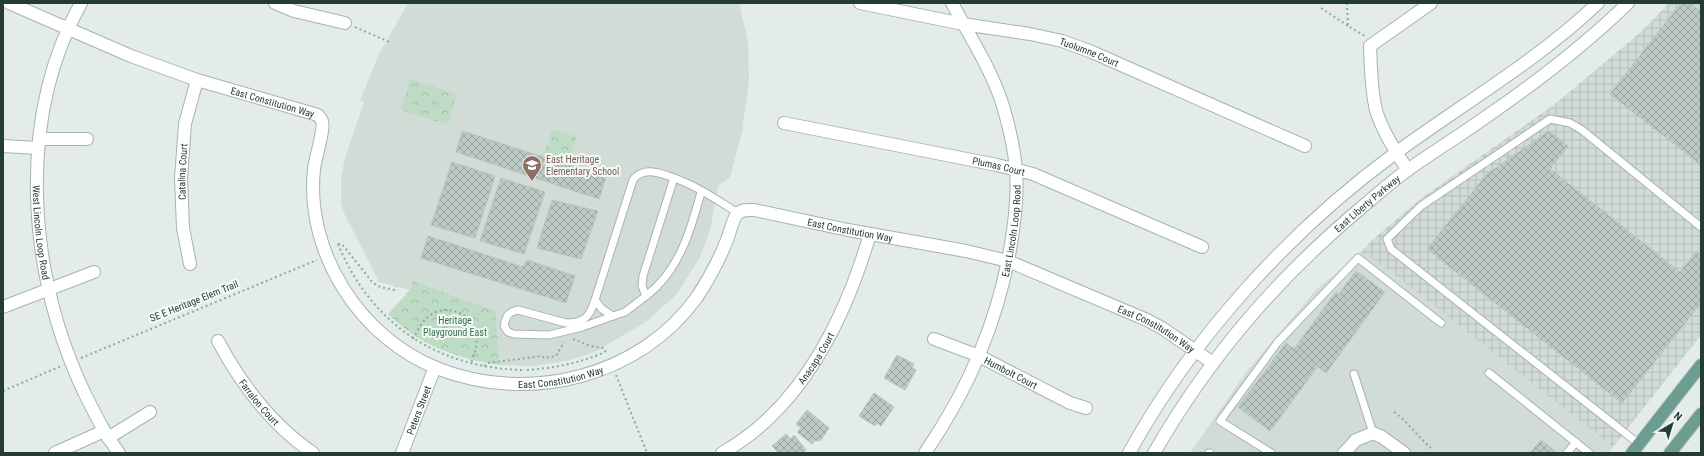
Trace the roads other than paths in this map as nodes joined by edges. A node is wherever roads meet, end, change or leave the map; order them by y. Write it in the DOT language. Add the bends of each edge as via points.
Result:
graph roads {
  1 [pos="9,3"];
  2 [pos="81,3"];
  3 [pos="275,3"];
  4 [pos="860,3"];
  5 [pos="952,3"];
  6 [pos="1431,3"];
  7 [pos="1598,3"];
  8 [pos="1628,3"];
  9 [pos="345,22"];
  10 [pos="963,24"];
  11 [pos="67,29"];
  12 [pos="197,80"];
  13 [pos="784,123"];
  14 [pos="87,139"];
  15 [pos="39,143"];
  16 [pos="3,146"];
  17 [pos="1305,146"];
  18 [pos="1396,153"];
  19 [pos="1016,169"];
  20 [pos="1408,170"];
  21 [pos="674,178"];
  22 [pos="701,192"];
  23 [pos="738,213"];
  24 [pos="1701,227"];
  25 [pos="870,234"];
  26 [pos="1202,247"];
  27 [pos="1008,261"];
  28 [pos="190,264"];
  29 [pos="94,272"];
  30 [pos="49,289"];
  31 [pos="646,296"];
  32 [pos="595,300"];
  33 [pos="3,307"];
  34 [pos="613,316"];
  35 [pos="1441,323"];
  36 [pos="934,339"];
  37 [pos="218,341"];
  38 [pos="1196,351"];
  39 [pos="979,356"];
  40 [pos="1213,363"];
  41 [pos="1701,365"];
  42 [pos="435,368"];
  43 [pos="1488,373"];
  44 [pos="1354,374"];
  45 [pos="1086,408"];
  46 [pos="150,412"];
  47 [pos="1700,417"];
  48 [pos="1373,433"];
  49 [pos="106,434"];
  50 [pos="1576,442"];
  51 [pos="1635,448"];
  52 [pos="55,453"];
  53 [pos="119,453"];
  54 [pos="313,453"];
  55 [pos="402,453"];
  56 [pos="722,453"];
  57 [pos="925,453"];
  58 [pos="1128,453"];
  59 [pos="1154,453"];
  60 [pos="1271,453"];
  61 [pos="1344,453"];
  62 [pos="1404,453"];
  63 [pos="1567,453"];
  64 [pos="1589,453"];
  65 [pos="1670,453"];
  1 -- 11 [label="street, East Constitution Way"];
  2 -- 11 [label="street, West Lincoln Loop Road"];
  3 -- 9 [label="street" via="294,11"];
  4 -- 10 [label="street, Tuolumne Court"];
  5 -- 10 [label="street, East Lincoln Loop Road"];
  6 -- 18 [label="street" via="1370,46 1371,80 1376,111"];
  7 -- 18 [label="street, East Liberty Parkway" via="1539,54"];
  8 -- 20 [label="street, East Liberty Parkway" via="1553,68 1484,119"];
  10 -- 17 [label="street, Tuolumne Court" via="1062,41"];
  10 -- 19 [label="street, East Lincoln Loop Road" via="998,92"];
  11 -- 12 [label="street, East Constitution Way"];
  11 -- 15 [label="street, West Lincoln Loop Road" via="51,77"];
  12 -- 28 [label="street, Catalina Court" via="184,124 181,178 183,228"];
  12 -- 42 [label="street, East Constitution Way" via="318,115 323,128 314,170 315,211 327,255 336,276 351,300 378,331"];
  13 -- 19 [label="street, Plumas Court"];
  14 -- 15 [label="street"];
  15 -- 16 [label="street"];
  15 -- 30 [label="street, West Lincoln Loop Road" via="40,243"];
  18 -- 20 [label="street"];
  18 -- 38 [label="street, East Liberty Parkway" via="1296,238 1233,305"];
  19 -- 26 [label="street, Plumas Court" via="1057,183"];
  19 -- 27 [label="street, East Lincoln Loop Road" via="1014,222"];
  20 -- 40 [label="street, East Liberty Parkway" via="1345,221 1291,270 1246,320"];
  21 -- 22 [label="lane" via="693,185"];
  21 -- 31 [label="lane" via="643,276 642,286"];
  21 -- 32 [label="lane" via="647,171 640,173 633,180"];
  22 -- 23 [label="lane"];
  22 -- 31 [label="lane" via="682,252 674,266"];
  23 -- 25 [label="street, East Constitution Way" via="754,210"];
  23 -- 42 [label="street, East Constitution Way" via="712,271 692,302 677,320 655,339 625,358 578,377 549,383 490,382"];
  24 -- 51 [label="lane" via="1582,130 1570,123 1550,119 1421,206 1387,239 1391,250"];
  25 -- 27 [label="street, East Constitution Way"];
  25 -- 56 [label="street, Anacapa Court" via="844,308 805,376 763,424 744,440"];
  27 -- 38 [label="street, East Constitution Way" via="1147,320"];
  27 -- 39 [label="street, East Lincoln Loop Road" via="992,323"];
  29 -- 30 [label="street"];
  30 -- 33 [label="street"];
  30 -- 49 [label="street, West Lincoln Loop Road" via="71,362"];
  31 -- 34 [label="lane" via="626,312"];
  32 -- 34 [label="lane" via="602,309"];
  32 -- 34 [label="lane" via="590,314 573,323 566,324 518,310 508,314 504,326 508,332 514,334 549,335"];
  35 -- 60 [label="lane" via="1358,258 1277,343 1220,421"];
  36 -- 39 [label="street, Humbolt Court"];
  37 -- 54 [label="street, Farralon Court" via="232,368 252,395 287,432"];
  38 -- 40 [label="street, East Constitution Way"];
  38 -- 58 [label="street, East Liberty Parkway"];
  39 -- 45 [label="street, Humbolt Court" via="1070,403"];
  39 -- 57 [label="street, East Lincoln Loop Road" via="952,411"];
  40 -- 59 [label="street, East Liberty Parkway" via="1179,410"];
  41 -- 51 [label="main road"];
  42 -- 55 [label="street, Peters Street"];
  43 -- 50 [label="lane"];
  44 -- 48 [label="lane"];
  46 -- 49 [label="street"];
  47 -- 65 [label="main road"];
  48 -- 61 [label="street" via="1356,440"];
  48 -- 62 [label="street"];
  49 -- 52 [label="street"];
  49 -- 53 [label="street, West Lincoln Loop Road"];
  50 -- 63 [label="lane"];
  50 -- 64 [label="lane"];
}
